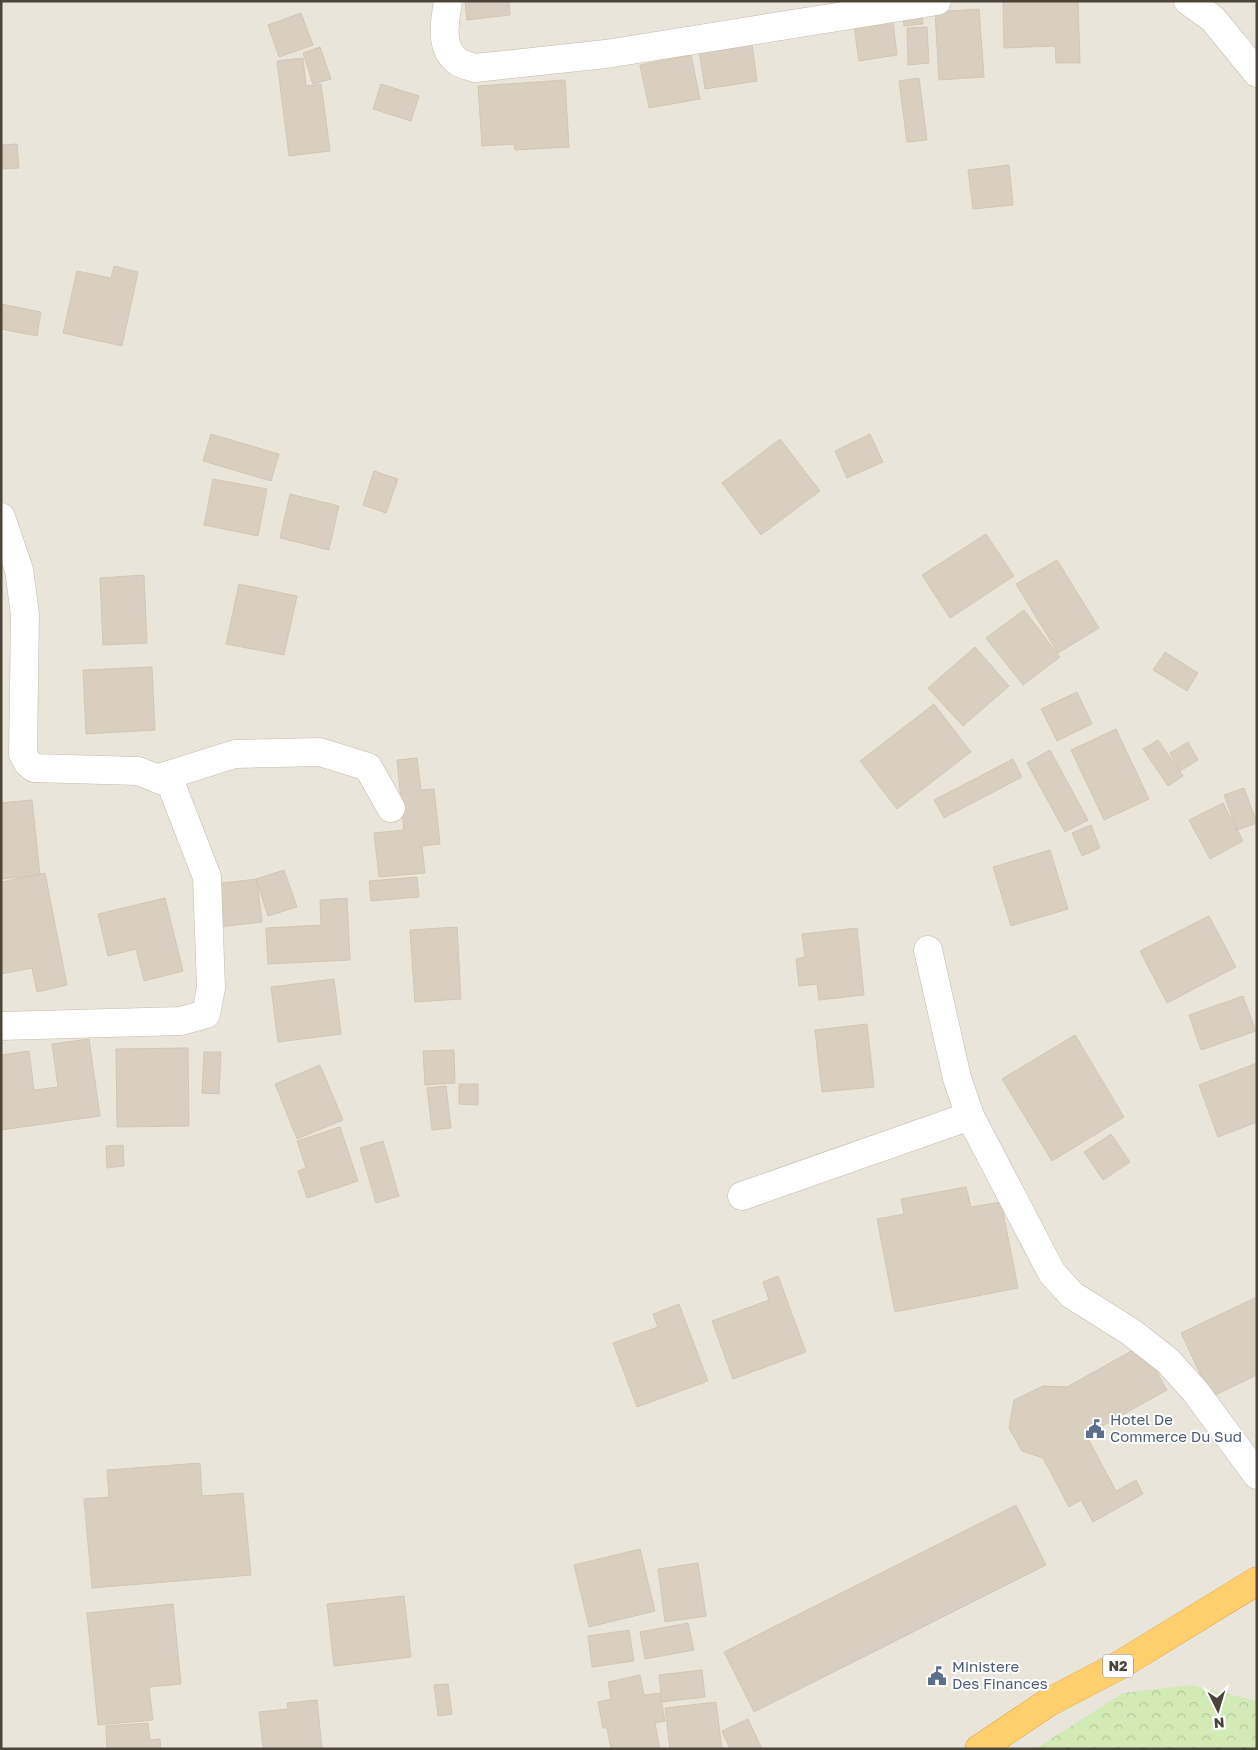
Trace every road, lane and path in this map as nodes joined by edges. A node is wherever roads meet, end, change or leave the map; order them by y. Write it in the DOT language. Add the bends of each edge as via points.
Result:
graph roads {
  1 [pos="448,1"];
  2 [pos="936,1"];
  3 [pos="1188,1"];
  4 [pos="1257,73"];
  5 [pos="1,517"];
  6 [pos="160,778"];
  7 [pos="391,808"];
  8 [pos="928,950"];
  9 [pos="1,1026"];
  10 [pos="970,1116"];
  11 [pos="742,1196"];
  12 [pos="1257,1475"];
  13 [pos="1257,1581"];
  14 [pos="980,1749"];
  1 -- 2 [label="street" via="445,45 457,62 475,68 606,54"];
  3 -- 4 [label="street" via="1213,19"];
  5 -- 6 [label="street" via="19,570 25,614 23,754 28,763 34,768 138,771"];
  6 -- 7 [label="street" via="235,754 320,752 368,767"];
  6 -- 9 [label="street" via="171,784 207,877 211,988 206,1014 181,1021"];
  8 -- 10 [label="street" via="957,1078"];
  10 -- 11 [label="street"];
  10 -- 12 [label="street" via="1052,1273 1072,1295 1131,1332 1168,1361 1195,1391"];
  13 -- 14 [label="highway, N2" via="1120,1665 1049,1702"];
}
